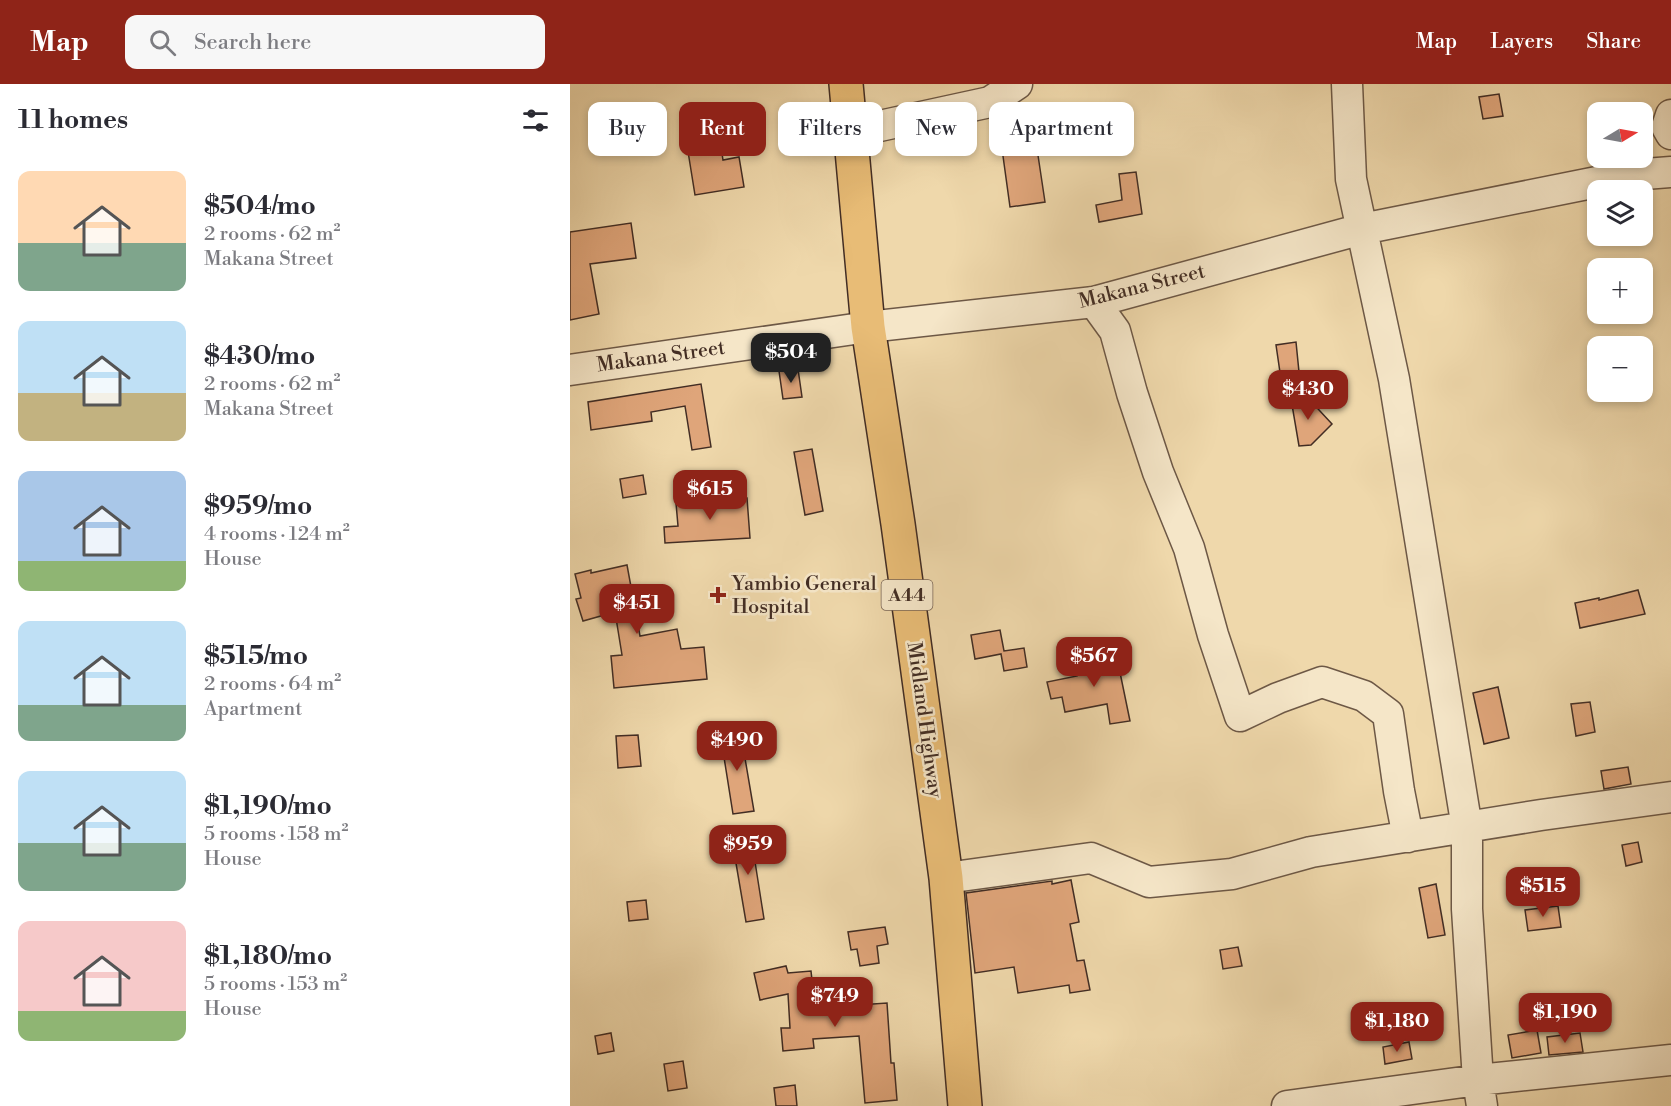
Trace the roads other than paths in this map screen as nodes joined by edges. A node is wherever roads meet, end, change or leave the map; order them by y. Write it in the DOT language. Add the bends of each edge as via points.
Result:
graph roads {
  1 [pos="846,84"];
  2 [pos="1017,84"];
  3 [pos="1347,84"];
  4 [pos="848,102"];
  5 [pos="1671,115"];
  6 [pos="883,125"];
  7 [pos="1671,134"];
  8 [pos="854,156"];
  9 [pos="1671,171"];
  10 [pos="1362,229"];
  11 [pos="1094,302"];
  12 [pos="868,327"];
  13 [pos="570,370"];
  14 [pos="1671,797"];
  15 [pos="1467,828"];
  16 [pos="1408,837"];
  17 [pos="946,878"];
  18 [pos="1671,1060"];
  19 [pos="1480,1093"];
  20 [pos="964,1106"];
  21 [pos="1287,1106"];
  1 -- 4 [label="main road, Midland Highway / A44"];
  2 -- 6 [label="street" via="990,102"];
  3 -- 10 [label="street" via="1351,179"];
  5 -- 7 [label="street" via="1667,127"];
  8 -- 12 [label="main road, Midland Highway / A44"];
  9 -- 10 [label="street, Makana Street" via="1632,175"];
  10 -- 11 [label="street, Makana Street"];
  10 -- 15 [label="street" via="1394,380"];
  11 -- 12 [label="street, Makana Street"];
  11 -- 16 [label="street" via="1115,331 1158,472 1189,548 1240,716 1322,682 1364,696 1388,714"];
  12 -- 13 [label="street, Makana Street"];
  12 -- 17 [label="main road, Midland Highway / A44"];
  14 -- 15 [label="street"];
  15 -- 16 [label="street"];
  15 -- 19 [label="street" via="1467,909"];
  16 -- 17 [label="street" via="1311,852 1232,874 1149,882 1091,858"];
  17 -- 20 [label="main road, Midland Highway / A44"];
  18 -- 19 [label="street"];
  19 -- 21 [label="street"];
}
